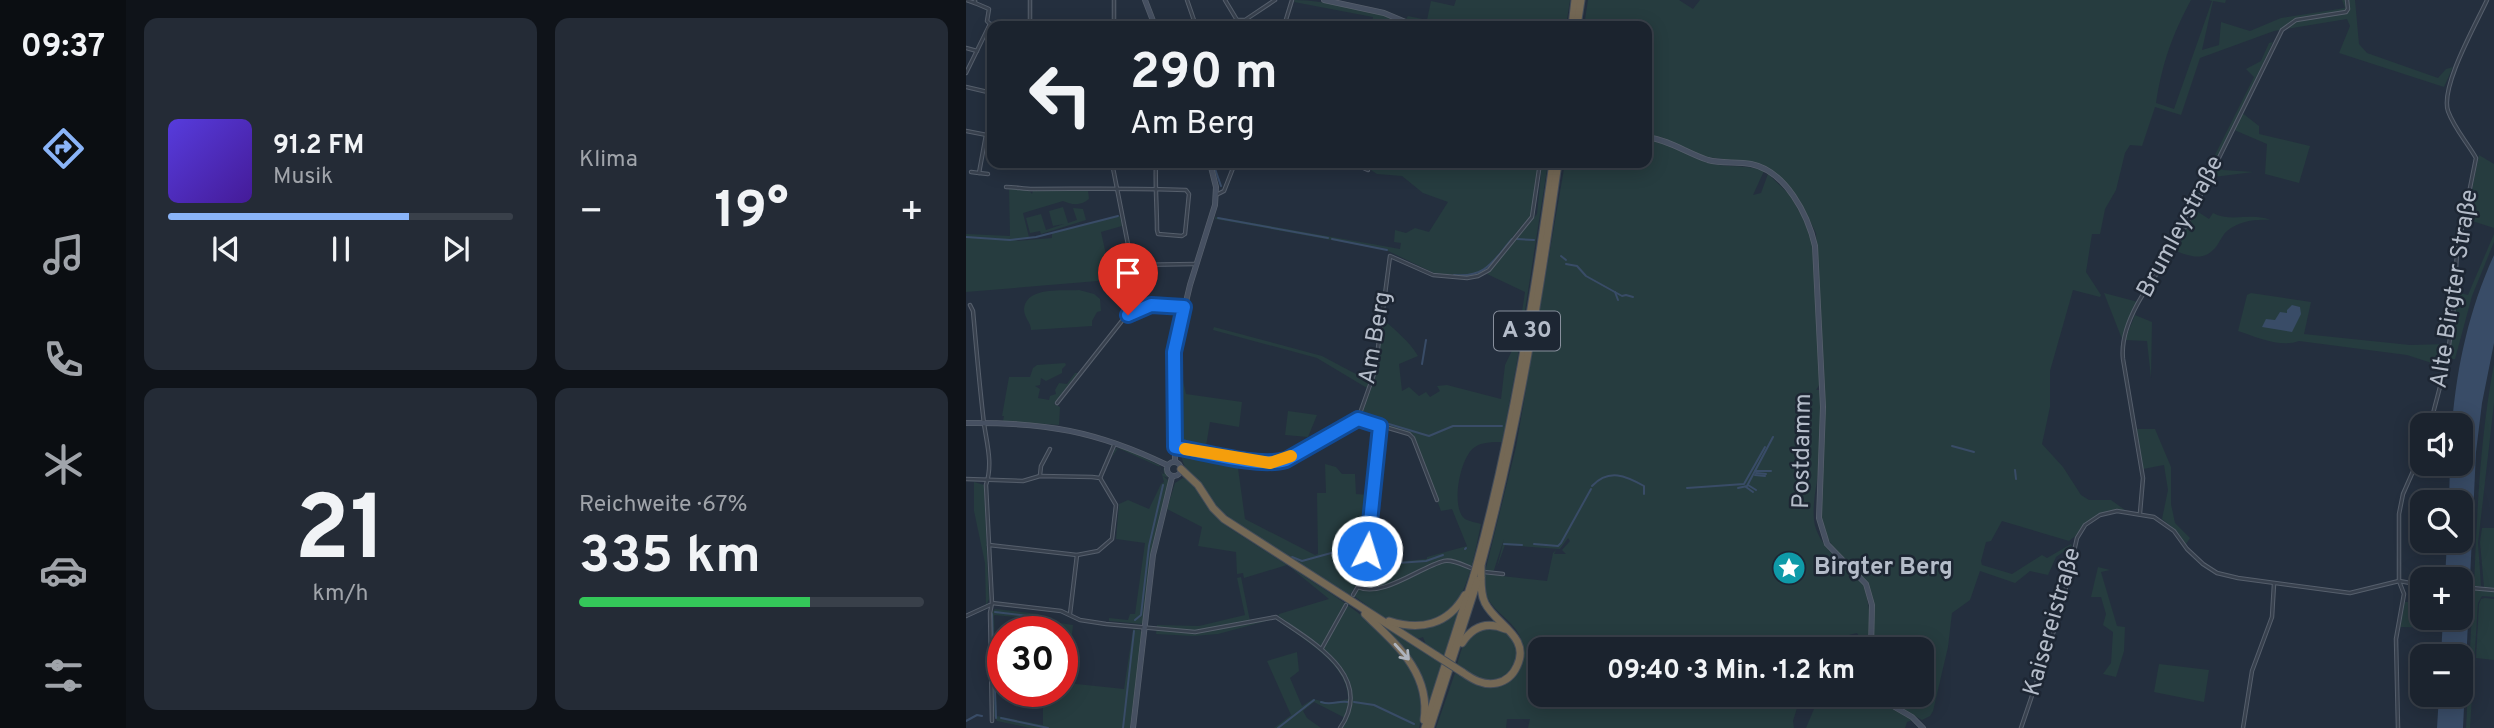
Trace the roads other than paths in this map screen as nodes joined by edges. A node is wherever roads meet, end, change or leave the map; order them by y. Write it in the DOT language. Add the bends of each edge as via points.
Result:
graph roads {
  1 [pos="966,0"];
  2 [pos="1030,0"];
  3 [pos="1114,0"];
  4 [pos="1145,0"];
  5 [pos="1187,0"];
  6 [pos="1225,0"];
  7 [pos="1269,0"];
  8 [pos="1275,0"];
  9 [pos="1292,0"];
  10 [pos="1324,0"];
  11 [pos="1578,0"];
  12 [pos="2347,0"];
  13 [pos="2487,0"];
  14 [pos="975,2"];
  15 [pos="1268,5"];
  16 [pos="1237,20"];
  17 [pos="987,21"];
  18 [pos="1030,21"];
  19 [pos="1114,21"];
  20 [pos="1153,21"];
  21 [pos="1194,21"];
  22 [pos="1286,21"];
  23 [pos="1403,21"];
  24 [pos="1575,21"];
  25 [pos="987,30"];
  26 [pos="966,48"];
  27 [pos="977,51"];
  28 [pos="966,73"];
  29 [pos="966,87"];
  30 [pos="987,92"];
  31 [pos="966,131"];
  32 [pos="986,135"];
  33 [pos="1652,138"];
  34 [pos="1113,168"];
  35 [pos="1156,168"];
  36 [pos="1211,168"];
  37 [pos="1233,168"];
  38 [pos="1363,168"];
  39 [pos="1539,168"];
  40 [pos="1552,168"];
  41 [pos="1557,168"];
  42 [pos="1368,170"];
  43 [pos="971,172"];
  44 [pos="979,173"];
  45 [pos="988,174"];
  46 [pos="1006,187"];
  47 [pos="1116,187"];
  48 [pos="1156,189"];
  49 [pos="1216,195"];
  50 [pos="1196,264"];
  51 [pos="1132,265"];
  52 [pos="970,305"];
  53 [pos="1143,307"];
  54 [pos="1184,307"];
  55 [pos="1057,403"];
  56 [pos="2433,413"];
  57 [pos="1358,419"];
  58 [pos="966,423"];
  59 [pos="984,423"];
  60 [pos="1380,426"];
  61 [pos="1115,442"];
  62 [pos="1175,447"];
  63 [pos="1050,449"];
  64 [pos="1175,462"];
  65 [pos="1167,465"];
  66 [pos="1177,474"];
  67 [pos="1040,476"];
  68 [pos="2412,476"];
  69 [pos="1100,478"];
  70 [pos="988,479"];
  71 [pos="966,480"];
  72 [pos="1437,500"];
  73 [pos="2140,513"];
  74 [pos="989,545"];
  75 [pos="1077,555"];
  76 [pos="1477,572"];
  77 [pos="1503,575"];
  78 [pos="2399,581"];
  79 [pos="2410,583"];
  80 [pos="2274,584"];
  81 [pos="1358,587"];
  82 [pos="2473,588"];
  83 [pos="2494,590"];
  84 [pos="1353,595"];
  85 [pos="992,603"];
  86 [pos="1350,604"];
  87 [pos="1070,614"];
  88 [pos="966,616"];
  89 [pos="1378,618"];
  90 [pos="1144,628"];
  91 [pos="1513,635"];
  92 [pos="1871,637"];
  93 [pos="1322,648"];
  94 [pos="1455,655"];
  95 [pos="1895,707"];
  96 [pos="992,721"];
  97 [pos="1342,727"];
  98 [pos="1133,728"];
  99 [pos="1423,728"];
  100 [pos="1430,728"];
  101 [pos="1923,728"];
  102 [pos="2021,728"];
  103 [pos="2243,728"];
  104 [pos="2398,728"];
  1 -- 14 [label="street"];
  2 -- 18 [label="street"];
  3 -- 19 [label="street"];
  4 -- 20 [label="street"];
  5 -- 21 [label="street"];
  6 -- 16 [label="street"];
  7 -- 15 [label="street"];
  8 -- 15 [label="street"];
  9 -- 22 [label="street"];
  10 -- 23 [label="street"];
  11 -- 24 [label="highway"];
  12 -- 73 [label="street, Brumleystraße" via="2346,12 2296,20 2282,30 2172,253 2150,282 2126,332 2124,370 2143,478"];
  13 -- 56 [label="street, Alte Birgter Straße" via="2446,95 2449,112 2476,158 2457,253 2446,363"];
  14 -- 17 [label="street" via="989,9"];
  15 -- 16 [label="street"];
  25 -- 27 [label="street"];
  26 -- 27 [label="street"];
  27 -- 28 [label="street"];
  29 -- 30 [label="street"];
  31 -- 32 [label="street"];
  32 -- 44 [label="street"];
  33 -- 92 [label="street, Postdamm" via="1707,159 1766,169 1788,189 1813,235 1823,407 1820,527 1833,552 1866,584"];
  34 -- 47 [label="street"];
  35 -- 48 [label="street"];
  36 -- 49 [label="street"];
  37 -- 49 [label="street" via="1224,191"];
  38 -- 42 [label="street"];
  39 -- 57 [label="street, Am Berg" via="1532,217 1489,270 1467,278 1433,275 1390,256 1375,370"];
  40 -- 76 [label="highway, A 30" via="1514,408"];
  41 -- 76 [label="highway, A 30" via="1526,371 1505,472"];
  43 -- 44 [label="street"];
  44 -- 45 [label="street"];
  46 -- 47 [label="street"];
  47 -- 48 [label="street"];
  47 -- 51 [label="street"];
  48 -- 48 [label="street" via="1158,234 1184,236 1189,191"];
  49 -- 50 [label="street"];
  50 -- 51 [label="street"];
  50 -- 54 [label="street"];
  51 -- 53 [label="street"];
  52 -- 59 [label="street"];
  53 -- 54 [label="street"];
  53 -- 55 [label="street" via="1119,323"];
  54 -- 62 [label="street" via="1174,352"];
  57 -- 60 [label="street, Am Berg"];
  57 -- 62 [label="street, Am Berg" via="1275,462"];
  58 -- 59 [label="street"];
  59 -- 61 [label="street" via="1059,427"];
  59 -- 70 [label="street"];
  60 -- 72 [label="street, Am Berg" via="1413,438"];
  60 -- 81 [label="street" via="1366,568"];
  61 -- 65 [label="street"];
  61 -- 69 [label="street"];
  62 -- 64 [label="street"];
  63 -- 67 [label="street"];
  64 -- 65 [label="street"];
  64 -- 66 [label="street" via="1180,465"];
  65 -- 66 [label="street" via="1167,472"];
  66 -- 86 [label="highway" via="1198,485 1224,519"];
  66 -- 90 [label="street" via="1155,543"];
  67 -- 69 [label="street"];
  67 -- 70 [label="street" via="1023,481"];
  68 -- 78 [label="street" via="2401,504"];
  69 -- 75 [label="street" via="1116,505 1112,538 1098,551"];
  70 -- 71 [label="street"];
  70 -- 74 [label="street"];
  73 -- 80 [label="street, Kaisereistraße" via="2165,523 2211,570"];
  73 -- 102 [label="street, Kaisereistraße" via="2106,513 2081,530 2061,610"];
  74 -- 75 [label="street"];
  74 -- 85 [label="street"];
  75 -- 87 [label="street"];
  76 -- 77 [label="street"];
  76 -- 81 [label="street" via="1447,561 1390,584"];
  76 -- 89 [label="highway" via="1456,608 1435,623 1410,627"];
  76 -- 91 [label="highway" via="1485,604"];
  76 -- 94 [label="highway, A 30"];
  76 -- 99 [label="highway, A 30"];
  78 -- 79 [label="street"];
  78 -- 80 [label="street, Kaisereistraße" via="2350,593"];
  78 -- 104 [label="street" via="2404,594 2396,639"];
  80 -- 103 [label="street" via="2272,617 2252,671"];
  81 -- 84 [label="street"];
  82 -- 83 [label="street"];
  85 -- 87 [label="street"];
  85 -- 88 [label="street"];
  85 -- 96 [label="street"];
  86 -- 89 [label="highway"];
  86 -- 93 [label="street"];
  86 -- 99 [label="highway, one-way" via="1415,668 1424,695"];
  87 -- 90 [label="street" via="1085,621"];
  89 -- 91 [label="highway, bridge" via="1485,683 1494,684 1513,673 1520,659"];
  90 -- 93 [label="street" via="1203,632 1276,617"];
  90 -- 98 [label="street"];
  91 -- 94 [label="highway" via="1493,625 1476,627"];
  93 -- 97 [label="street" via="1350,687"];
  94 -- 100 [label="highway, A 30"];
  95 -- 101 [label="street"];
}
